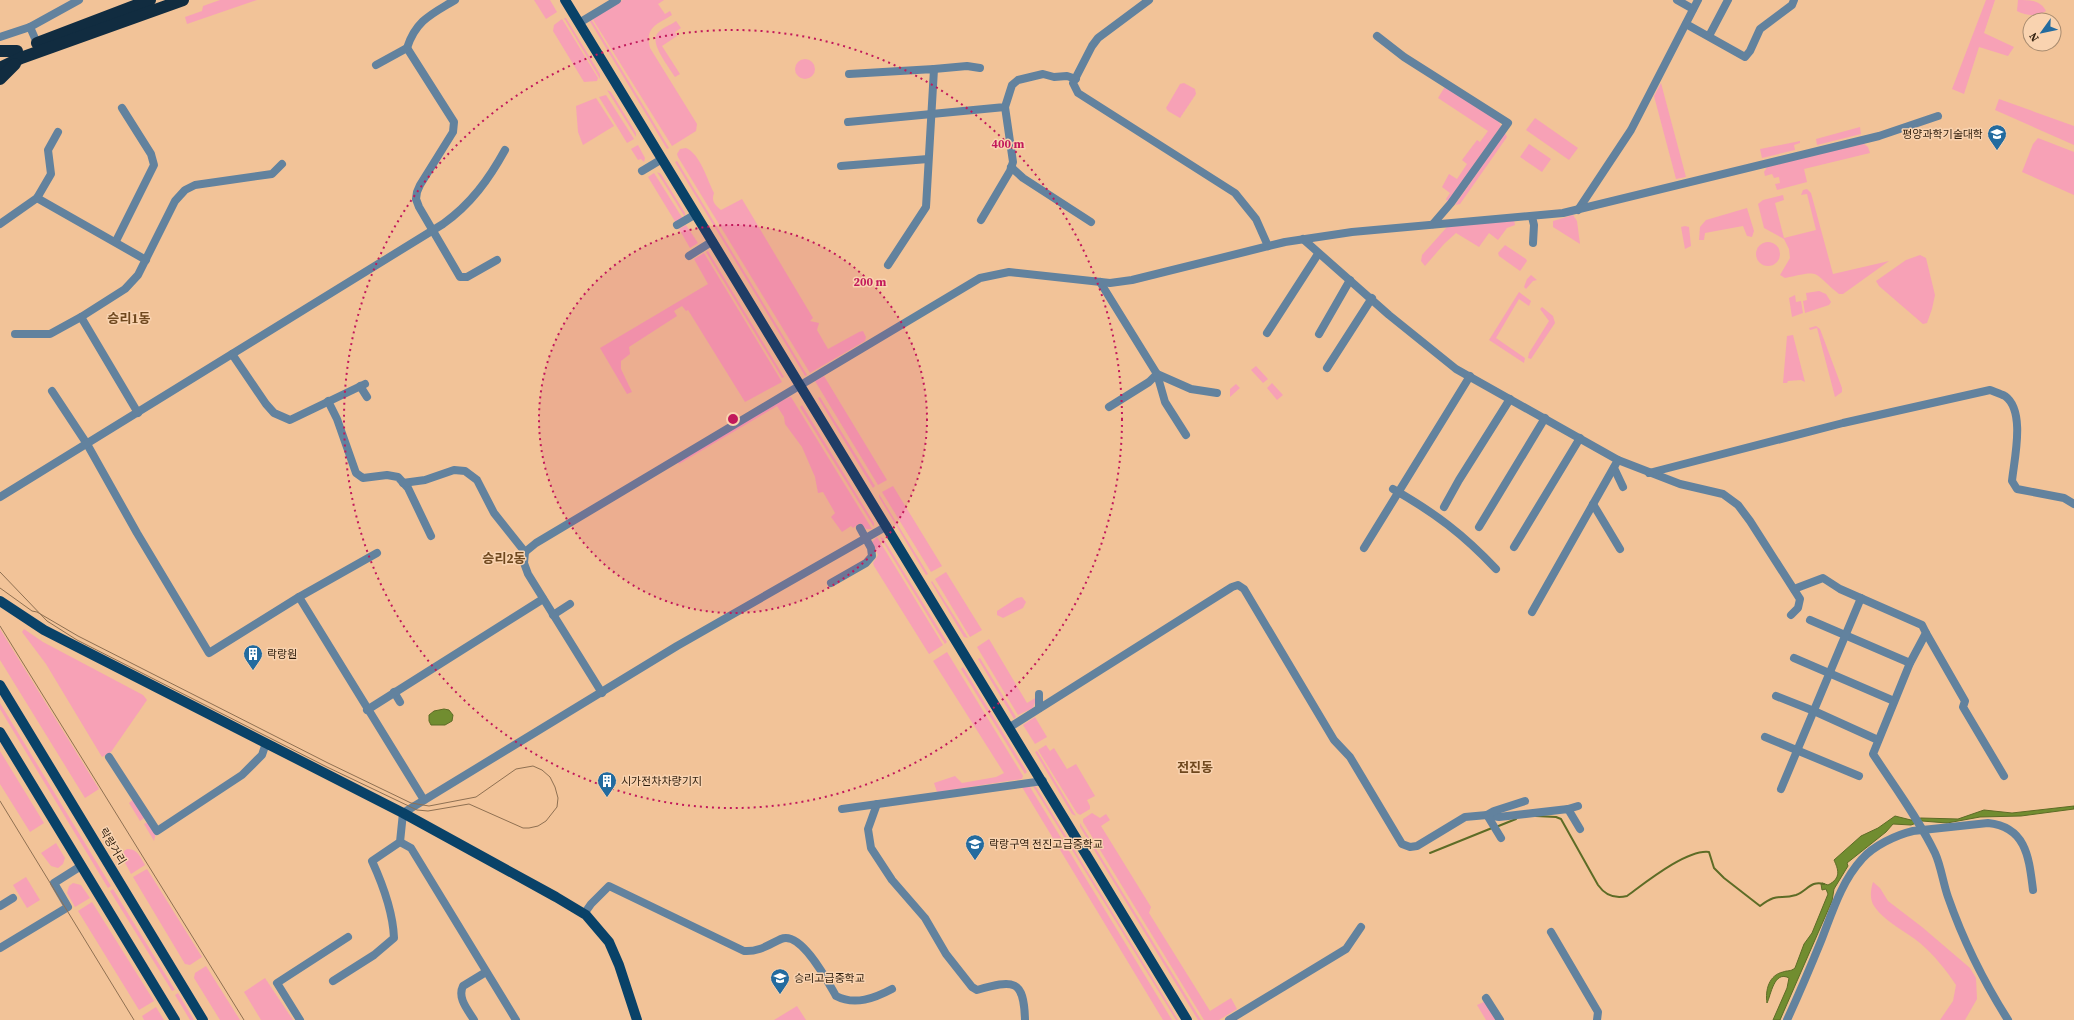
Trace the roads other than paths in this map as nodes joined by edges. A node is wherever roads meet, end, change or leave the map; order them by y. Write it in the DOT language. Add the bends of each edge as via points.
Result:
graph roads {
  1 [pos="79,0"];
  2 [pos="183,0"];
  3 [pos="455,0"];
  4 [pos="566,0"];
  5 [pos="617,0"];
  6 [pos="1149,0"];
  7 [pos="1677,0"];
  8 [pos="1698,0"];
  9 [pos="1728,0"];
  10 [pos="1794,0"];
  11 [pos="143,1"];
  12 [pos="1693,9"];
  13 [pos="579,23"];
  14 [pos="1686,24"];
  15 [pos="30,28"];
  16 [pos="1377,36"];
  17 [pos="1709,36"];
  18 [pos="0,37"];
  19 [pos="37,43"];
  20 [pos="407,48"];
  21 [pos="0,51"];
  22 [pos="19,54"];
  23 [pos="0,59"];
  24 [pos="376,65"];
  25 [pos="0,68"];
  26 [pos="980,68"];
  27 [pos="934,69"];
  28 [pos="849,74"];
  29 [pos="0,79"];
  30 [pos="1076,79"];
  31 [pos="122,108"];
  32 [pos="1005,108"];
  33 [pos="931,114"];
  34 [pos="1938,116"];
  35 [pos="848,122"];
  36 [pos="58,132"];
  37 [pos="505,150"];
  38 [pos="662,159"];
  39 [pos="928,159"];
  40 [pos="282,164"];
  41 [pos="841,166"];
  42 [pos="1012,168"];
  43 [pos="642,171"];
  44 [pos="37,198"];
  45 [pos="1578,210"];
  46 [pos="696,214"];
  47 [pos="1532,217"];
  48 [pos="981,220"];
  49 [pos="1091,222"];
  50 [pos="0,224"];
  51 [pos="1433,224"];
  52 [pos="677,225"];
  53 [pos="432,229"];
  54 [pos="1303,239"];
  55 [pos="116,241"];
  56 [pos="713,241"];
  57 [pos="1534,243"];
  58 [pos="1268,246"];
  59 [pos="1318,254"];
  60 [pos="689,256"];
  61 [pos="146,260"];
  62 [pos="497,260"];
  63 [pos="888,265"];
  64 [pos="1350,280"];
  65 [pos="1100,282"];
  66 [pos="1372,298"];
  67 [pos="81,317"];
  68 [pos="1267,333"];
  69 [pos="15,334"];
  70 [pos="1319,334"];
  71 [pos="232,354"];
  72 [pos="1327,368"];
  73 [pos="1157,374"];
  74 [pos="1470,376"];
  75 [pos="800,384"];
  76 [pos="52,391"];
  77 [pos="1217,393"];
  78 [pos="367,397"];
  79 [pos="1510,399"];
  80 [pos="328,400"];
  81 [pos="1109,407"];
  82 [pos="138,413"];
  83 [pos="1545,418"];
  84 [pos="1186,435"];
  85 [pos="1580,438"];
  86 [pos="87,444"];
  87 [pos="1618,460"];
  88 [pos="1614,468"];
  89 [pos="1649,473"];
  90 [pos="403,483"];
  91 [pos="1623,487"];
  92 [pos="1396,490"];
  93 [pos="0,497"];
  94 [pos="1593,504"];
  95 [pos="2074,504"];
  96 [pos="1444,507"];
  97 [pos="887,526"];
  98 [pos="1478,527"];
  99 [pos="860,528"];
  100 [pos="431,536"];
  101 [pos="866,538"];
  102 [pos="1364,548"];
  103 [pos="1514,548"];
  104 [pos="1620,549"];
  105 [pos="525,552"];
  106 [pos="377,553"];
  107 [pos="1496,569"];
  108 [pos="831,582"];
  109 [pos="1794,589"];
  110 [pos="299,597"];
  111 [pos="1861,598"];
  112 [pos="543,600"];
  113 [pos="0,601"];
  114 [pos="570,604"];
  115 [pos="1532,612"];
  116 [pos="553,615"];
  117 [pos="1790,615"];
  118 [pos="1810,620"];
  119 [pos="1926,633"];
  120 [pos="1846,636"];
  121 [pos="1794,658"];
  122 [pos="1910,663"];
  123 [pos="1829,673"];
  124 [pos="0,685"];
  125 [pos="394,692"];
  126 [pos="602,693"];
  127 [pos="1039,694"];
  128 [pos="1776,696"];
  129 [pos="1894,701"];
  130 [pos="400,702"];
  131 [pos="1039,708"];
  132 [pos="367,710"];
  133 [pos="1814,711"];
  134 [pos="1010,727"];
  135 [pos="0,732"];
  136 [pos="1764,736"];
  137 [pos="1878,740"];
  138 [pos="266,743"];
  139 [pos="1798,750"];
  140 [pos="109,757"];
  141 [pos="1859,776"];
  142 [pos="2004,776"];
  143 [pos="1043,781"];
  144 [pos="1781,788"];
  145 [pos="424,800"];
  146 [pos="1525,802"];
  147 [pos="877,804"];
  148 [pos="1578,806"];
  149 [pos="842,809"];
  150 [pos="1568,810"];
  151 [pos="403,813"];
  152 [pos="1487,815"];
  153 [pos="1918,824"];
  154 [pos="1580,829"];
  155 [pos="1502,838"];
  156 [pos="400,842"];
  157 [pos="81,866"];
  158 [pos="2033,890"];
  159 [pos="13,898"];
  160 [pos="0,906"];
  161 [pos="584,914"];
  162 [pos="1361,927"];
  163 [pos="1551,932"];
  164 [pos="348,937"];
  165 [pos="0,948"];
  166 [pos="486,972"];
  167 [pos="334,981"];
  168 [pos="892,989"];
  169 [pos="1486,998"];
  170 [pos="175,1020"];
  171 [pos="203,1020"];
  172 [pos="300,1020"];
  173 [pos="474,1020"];
  174 [pos="516,1020"];
  175 [pos="637,1020"];
  176 [pos="1025,1020"];
  177 [pos="1187,1020"];
  178 [pos="1229,1020"];
  179 [pos="1500,1020"];
  180 [pos="1597,1020"];
  181 [pos="1787,1020"];
  182 [pos="2008,1020"];
  1 -- 15 [label="street"];
  2 -- 22 [label="highway"];
  3 -- 20 [label="street" via="422,20"];
  4 -- 13 [label="main road"];
  5 -- 13 [label="street"];
  6 -- 30 [label="street" via="1098,38"];
  7 -- 12 [label="street"];
  8 -- 12 [label="street"];
  9 -- 17 [label="street"];
  10 -- 17 [label="street" via="1792,5 1760,29 1745,57"];
  11 -- 19 [label="highway"];
  12 -- 14 [label="street"];
  13 -- 38 [label="main road"];
  14 -- 17 [label="street"];
  14 -- 45 [label="street" via="1630,130"];
  15 -- 18 [label="street"];
  15 -- 19 [label="street"];
  16 -- 51 [label="street" via="1441,84 1508,123"];
  19 -- 22 [label="highway"];
  20 -- 24 [label="street"];
  20 -- 53 [label="street" via="454,122 453,132 417,192 419,207"];
  21 -- 22 [label="highway"];
  22 -- 23 [label="highway"];
  22 -- 25 [label="highway"];
  22 -- 29 [label="highway"];
  26 -- 27 [label="street" via="967,66"];
  27 -- 28 [label="street"];
  27 -- 33 [label="street"];
  30 -- 32 [label="street" via="1043,74 1018,80 1012,85"];
  30 -- 58 [label="street" via="1073,83 1078,93 1235,193 1256,219"];
  31 -- 55 [label="street" via="151,154 154,165"];
  32 -- 33 [label="street"];
  32 -- 42 [label="street"];
  33 -- 35 [label="street"];
  33 -- 39 [label="street"];
  34 -- 45 [label="street" via="1879,136"];
  36 -- 44 [label="street" via="48,150 51,174"];
  37 -- 53 [label="street" via="493,173 477,194 456,215"];
  38 -- 43 [label="street"];
  38 -- 46 [label="main road"];
  39 -- 41 [label="street"];
  39 -- 63 [label="street" via="926,207"];
  40 -- 61 [label="street" via="272,174 195,185 185,190 175,201"];
  42 -- 48 [label="street"];
  42 -- 49 [label="street" via="1023,178"];
  44 -- 50 [label="street"];
  44 -- 55 [label="street"];
  45 -- 47 [label="street"];
  46 -- 52 [label="street"];
  46 -- 56 [label="main road"];
  47 -- 51 [label="street"];
  47 -- 57 [label="street"];
  51 -- 54 [label="street"];
  53 -- 62 [label="street" via="460,277 467,277"];
  53 -- 71 [label="street"];
  54 -- 58 [label="street"];
  54 -- 59 [label="street"];
  55 -- 61 [label="street"];
  56 -- 60 [label="street"];
  56 -- 75 [label="main road"];
  58 -- 65 [label="street" via="1132,280 1110,284"];
  59 -- 64 [label="street"];
  59 -- 68 [label="street"];
  61 -- 67 [label="street" via="131,285"];
  64 -- 66 [label="street"];
  64 -- 70 [label="street"];
  65 -- 73 [label="street"];
  65 -- 75 [label="street" via="1009,272 980,278"];
  66 -- 72 [label="street"];
  66 -- 74 [label="street" via="1456,369"];
  67 -- 69 [label="street" via="50,334"];
  67 -- 82 [label="street"];
  71 -- 80 [label="street" via="274,413 290,420"];
  71 -- 82 [label="street"];
  73 -- 77 [label="street" via="1191,388"];
  73 -- 81 [label="street"];
  73 -- 84 [label="street" via="1165,402"];
  74 -- 79 [label="street"];
  74 -- 92 [label="street"];
  75 -- 97 [label="main road"];
  75 -- 105 [label="street"];
  76 -- 86 [label="street"];
  78 -- 80 [label="street" via="362,385"];
  79 -- 83 [label="street"];
  79 -- 96 [label="street"];
  80 -- 90 [label="street" via="356,473 362,478 387,475 398,477"];
  82 -- 86 [label="street"];
  83 -- 85 [label="street"];
  83 -- 98 [label="street"];
  85 -- 87 [label="street"];
  85 -- 103 [label="street"];
  86 -- 93 [label="street"];
  86 -- 110 [label="street" via="209,653"];
  87 -- 88 [label="street"];
  87 -- 89 [label="street"];
  88 -- 91 [label="street"];
  88 -- 94 [label="street"];
  89 -- 95 [label="street" via="1843,423 1990,390 2006,397 2012,405 2018,423 2012,482 2018,489 2064,498"];
  89 -- 109 [label="street" via="1680,484 1723,494 1738,505"];
  90 -- 100 [label="street"];
  90 -- 105 [label="street" via="425,480 454,470 465,471 477,480 494,513"];
  92 -- 102 [label="street"];
  92 -- 107 [label="street" via="1452,526"];
  94 -- 104 [label="street"];
  94 -- 115 [label="street"];
  97 -- 101 [label="street"];
  97 -- 134 [label="main road"];
  99 -- 101 [label="street"];
  101 -- 108 [label="street" via="872,556 866,563"];
  101 -- 126 [label="street" via="677,646"];
  105 -- 112 [label="street" via="524,563 528,574"];
  106 -- 110 [label="street"];
  109 -- 111 [label="street" via="1823,578"];
  109 -- 117 [label="street" via="1800,599 1798,608"];
  110 -- 132 [label="street"];
  111 -- 119 [label="street" via="1922,625"];
  111 -- 120 [label="street"];
  112 -- 116 [label="street"];
  112 -- 125 [label="street"];
  113 -- 138 [label="main road" via="44,630"];
  114 -- 116 [label="street"];
  116 -- 126 [label="street"];
  118 -- 120 [label="street"];
  119 -- 122 [label="street"];
  119 -- 142 [label="street" via="1965,701 1963,706"];
  120 -- 122 [label="street"];
  120 -- 123 [label="street"];
  121 -- 123 [label="street"];
  122 -- 129 [label="street"];
  123 -- 129 [label="street"];
  123 -- 133 [label="street"];
  124 -- 171 [label="main road, 락랑거리"];
  125 -- 130 [label="street"];
  125 -- 132 [label="street"];
  126 -- 145 [label="street"];
  127 -- 131 [label="street"];
  128 -- 133 [label="street"];
  129 -- 137 [label="street"];
  131 -- 134 [label="street"];
  131 -- 152 [label="street" via="1232,586 1238,585 1244,589 1334,740 1350,757 1402,844 1416,846 1465,817"];
  132 -- 145 [label="street"];
  133 -- 137 [label="street"];
  133 -- 139 [label="street"];
  134 -- 143 [label="main road"];
  135 -- 157 [label="main road"];
  136 -- 139 [label="street"];
  137 -- 153 [label="street" via="1873,754"];
  138 -- 140 [label="street" via="262,755 242,775 157,831"];
  138 -- 151 [label="main road"];
  139 -- 141 [label="street"];
  139 -- 144 [label="street"];
  143 -- 147 [label="street"];
  143 -- 177 [label="main road"];
  145 -- 151 [label="street"];
  146 -- 152 [label="street"];
  147 -- 149 [label="street"];
  147 -- 176 [label="street" via="868,829 871,848 892,880 925,918 950,961 972,987 977,990 999,984 1017,987 1022,992"];
  148 -- 150 [label="street"];
  150 -- 152 [label="street" via="1499,817"];
  150 -- 154 [label="street"];
  151 -- 156 [label="street"];
  151 -- 161 [label="main road"];
  152 -- 155 [label="street"];
  153 -- 158 [label="street" via="1988,823 2000,824 2011,829 2030,861"];
  153 -- 181 [label="street" via="1874,849 1854,870 1839,894"];
  153 -- 182 [label="street" via="1936,854 1948,897 1987,988"];
  156 -- 166 [label="street" via="411,848"];
  156 -- 167 [label="street" via="372,861 381,881 393,924 394,938 374,955"];
  157 -- 165 [label="street" via="54,883 68,907"];
  157 -- 170 [label="main road"];
  159 -- 160 [label="street"];
  161 -- 168 [label="street" via="610,883 744,951 753,952 784,938 790,939 810,953 836,996 842,999 866,1000"];
  161 -- 175 [label="main road" via="609,942"];
  162 -- 178 [label="street" via="1346,949"];
  163 -- 180 [label="street" via="1598,1012"];
  164 -- 172 [label="street" via="277,983"];
  166 -- 173 [label="street" via="463,986 461,990 462,1000"];
  166 -- 174 [label="street"];
  169 -- 179 [label="street"];
}
